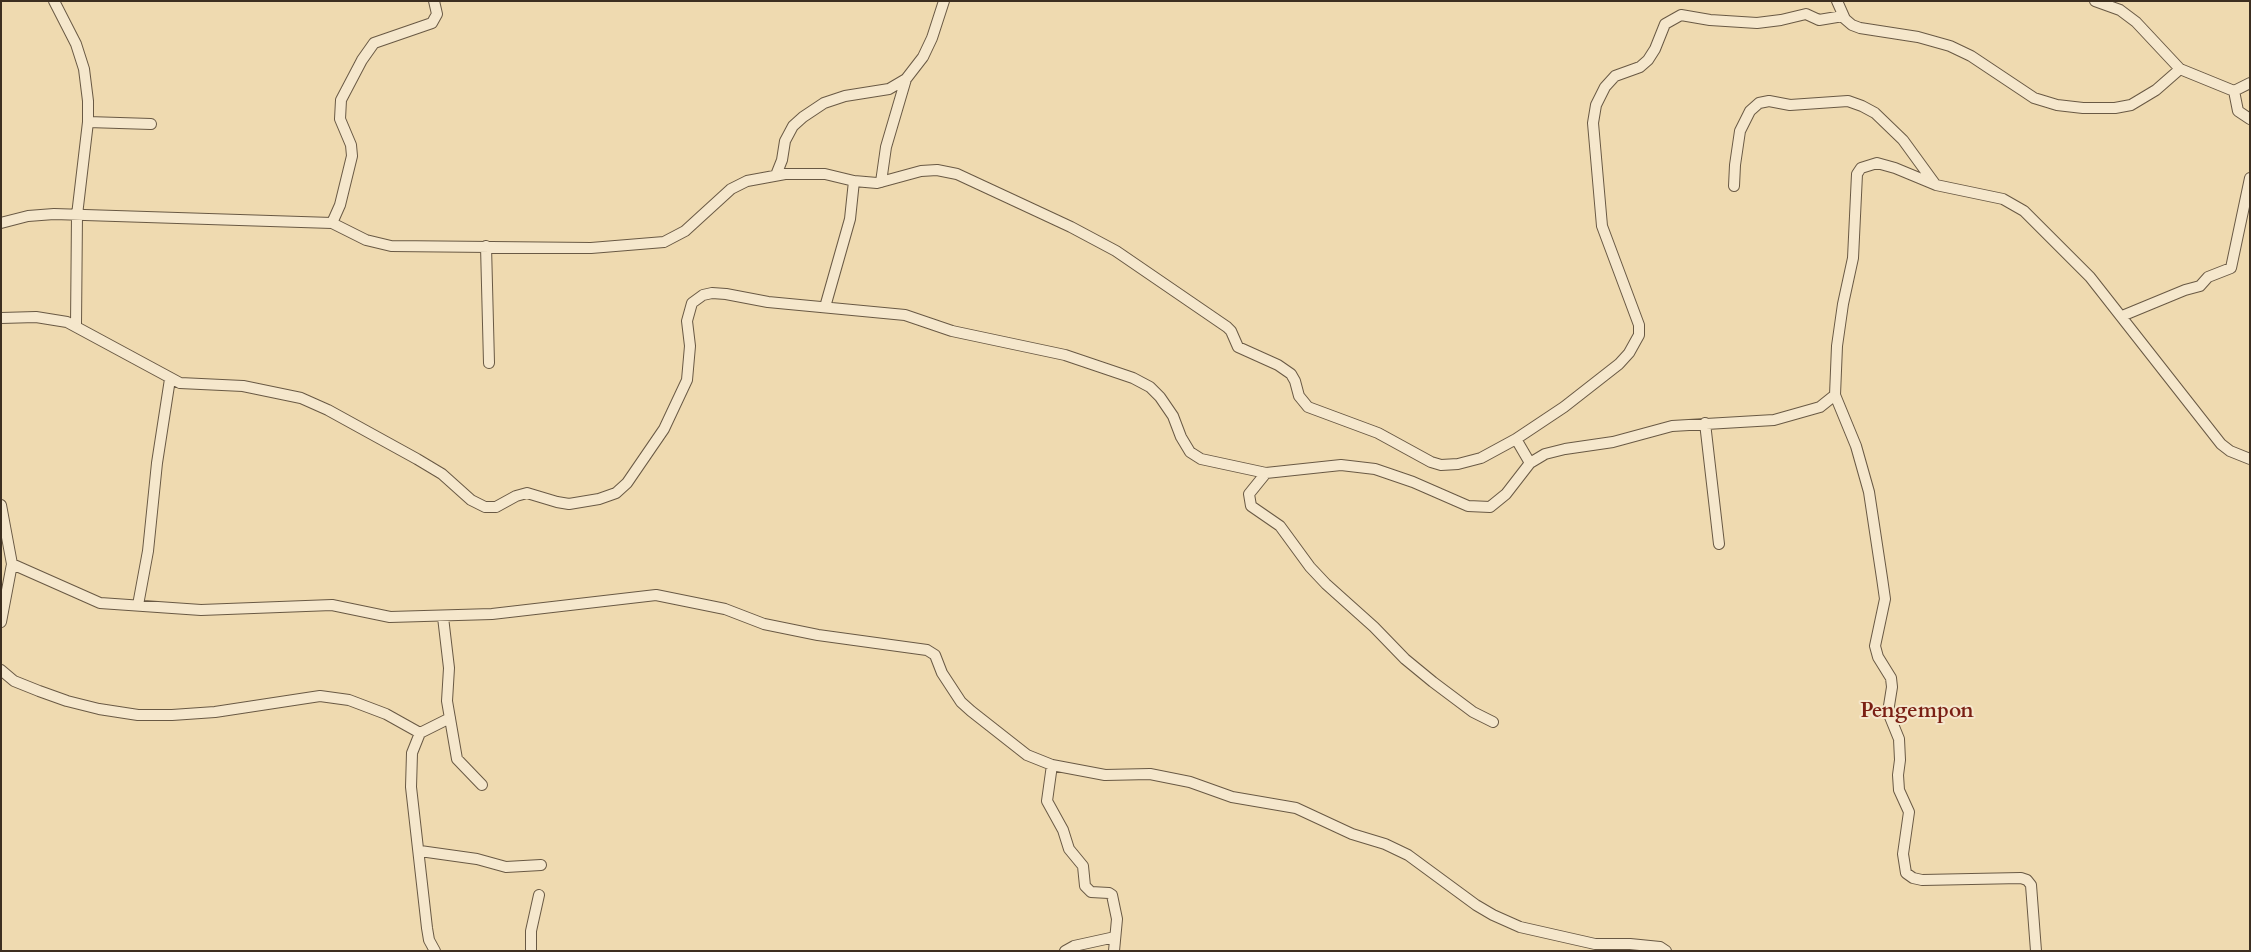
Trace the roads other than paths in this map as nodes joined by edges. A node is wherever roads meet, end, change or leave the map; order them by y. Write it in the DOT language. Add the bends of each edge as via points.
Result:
graph roads {
  1 [pos="54,1"];
  2 [pos="434,1"];
  3 [pos="944,1"];
  4 [pos="1837,1"];
  5 [pos="2094,1"];
  6 [pos="1843,16"];
  7 [pos="2180,69"];
  8 [pos="906,79"];
  9 [pos="2250,83"];
  10 [pos="2234,91"];
  11 [pos="2250,119"];
  12 [pos="88,122"];
  13 [pos="151,124"];
  14 [pos="776,175"];
  15 [pos="2250,178"];
  16 [pos="854,181"];
  17 [pos="881,182"];
  18 [pos="1936,185"];
  19 [pos="1734,186"];
  20 [pos="78,215"];
  21 [pos="332,222"];
  22 [pos="1,223"];
  23 [pos="486,246"];
  24 [pos="824,307"];
  25 [pos="2122,316"];
  26 [pos="1,318"];
  27 [pos="76,325"];
  28 [pos="489,363"];
  29 [pos="170,379"];
  30 [pos="1835,395"];
  31 [pos="1705,423"];
  32 [pos="1516,439"];
  33 [pos="2250,459"];
  34 [pos="1530,462"];
  35 [pos="1266,473"];
  36 [pos="1,505"];
  37 [pos="1719,544"];
  38 [pos="12,564"];
  39 [pos="138,605"];
  40 [pos="443,617"];
  41 [pos="1,622"];
  42 [pos="1,670"];
  43 [pos="450,718"];
  44 [pos="1493,722"];
  45 [pos="420,734"];
  46 [pos="1052,765"];
  47 [pos="482,785"];
  48 [pos="420,851"];
  49 [pos="541,865"];
  50 [pos="539,895"];
  51 [pos="1115,937"];
  52 [pos="435,951"];
  53 [pos="531,951"];
  54 [pos="1065,951"];
  55 [pos="1114,951"];
  56 [pos="1666,951"];
  57 [pos="2036,951"];
  1 -- 12 [label="street" via="76,44 84,69"];
  2 -- 21 [label="street" via="437,14 432,23 374,44 341,100 340,119 352,156 340,205"];
  3 -- 8 [label="street" via="932,38"];
  4 -- 6 [label="street"];
  5 -- 7 [label="street" via="2120,10 2136,22"];
  6 -- 7 [label="street" via="1860,28 1918,37 1950,46 1971,56 2034,98 2057,105 2123,107 2156,90"];
  6 -- 32 [label="street" via="1819,20 1806,14 1757,22 1681,16 1665,24 1648,60 1640,67 1615,76 1605,87 1596,105 1593,123 1602,226 1639,325 1639,335 1629,353 1610,372"];
  7 -- 10 [label="street"];
  8 -- 14 [label="street" via="889,89 832,100 802,117 785,141"];
  8 -- 17 [label="street" via="886,147"];
  9 -- 10 [label="street"];
  10 -- 11 [label="street" via="2238,111"];
  12 -- 13 [label="street"];
  12 -- 20 [label="street"];
  14 -- 16 [label="street" via="825,174"];
  14 -- 23 [label="street" via="747,180 731,189 685,231 664,242 591,248"];
  15 -- 25 [label="street" via="2231,268 2208,277 2200,286"];
  16 -- 17 [label="street"];
  16 -- 24 [label="street" via="850,219"];
  17 -- 32 [label="street" via="921,170 957,174 1070,227 1116,251 1227,327 1238,347 1291,374 1299,396 1308,407 1378,433 1431,462 1458,464 1480,458"];
  18 -- 19 [label="street" via="1903,140 1875,113 1862,106 1848,101 1790,105 1769,101 1750,111 1740,131"];
  18 -- 25 [label="street" via="2003,199 2024,211 2090,277"];
  18 -- 30 [label="street" via="1877,163 1868,164 1857,174 1853,258 1837,346"];
  20 -- 21 [label="street"];
  20 -- 22 [label="street" via="28,216"];
  20 -- 27 [label="street"];
  21 -- 23 [label="street" via="366,240 384,245"];
  23 -- 28 [label="street"];
  24 -- 29 [label="street" via="712,293 692,303 687,321 690,346 687,380 664,429 627,483 616,493 569,504 527,493 496,506 485,507 471,500 442,474 301,398 243,386 180,383"];
  24 -- 35 [label="street" via="905,316 952,331 1065,355 1133,378 1160,397 1190,452 1202,459"];
  25 -- 33 [label="street" via="2221,444"];
  26 -- 27 [label="street" via="54,319"];
  27 -- 29 [label="street"];
  29 -- 39 [label="street"];
  30 -- 31 [label="street" via="1820,407 1774,420"];
  30 -- 57 [label="street" via="1856,446 1869,492 1882,578 1885,599 1876,646 1892,688 1888,712 1898,739 1899,790 1909,812 1903,854 1906,872 1922,880 2027,880 2031,885"];
  31 -- 34 [label="street" via="1672,426 1612,442 1565,449"];
  31 -- 37 [label="street"];
  32 -- 34 [label="street"];
  34 -- 35 [label="street" via="1506,494 1490,507 1468,506 1374,469 1341,465"];
  35 -- 44 [label="street" via="1248,494 1252,506 1280,526 1326,584 1405,658 1466,707"];
  36 -- 38 [label="street"];
  38 -- 39 [label="street" via="100,603"];
  38 -- 41 [label="street"];
  39 -- 40 [label="street" via="201,610 332,605 383,617"];
  40 -- 43 [label="street" via="450,668 446,696"];
  40 -- 46 [label="street" via="656,595 726,609 773,626 927,650 935,655 942,673 971,711 1026,755"];
  42 -- 45 [label="street" via="14,681 67,702 138,715 215,712 320,696 349,700 376,710"];
  43 -- 45 [label="street"];
  43 -- 47 [label="street" via="457,759"];
  45 -- 48 [label="street" via="412,754 411,787"];
  46 -- 51 [label="street" via="1047,801 1069,849 1083,866 1088,890 1112,895 1117,919"];
  46 -- 56 [label="street" via="1105,775 1150,774 1190,782 1232,797 1296,808 1408,856 1476,905 1520,927 1595,944 1630,944 1660,947"];
  48 -- 49 [label="street" via="477,859 506,867"];
  48 -- 52 [label="street" via="427,928"];
  50 -- 53 [label="street" via="530,931"];
  51 -- 54 [label="street"];
  51 -- 55 [label="street"];
}
